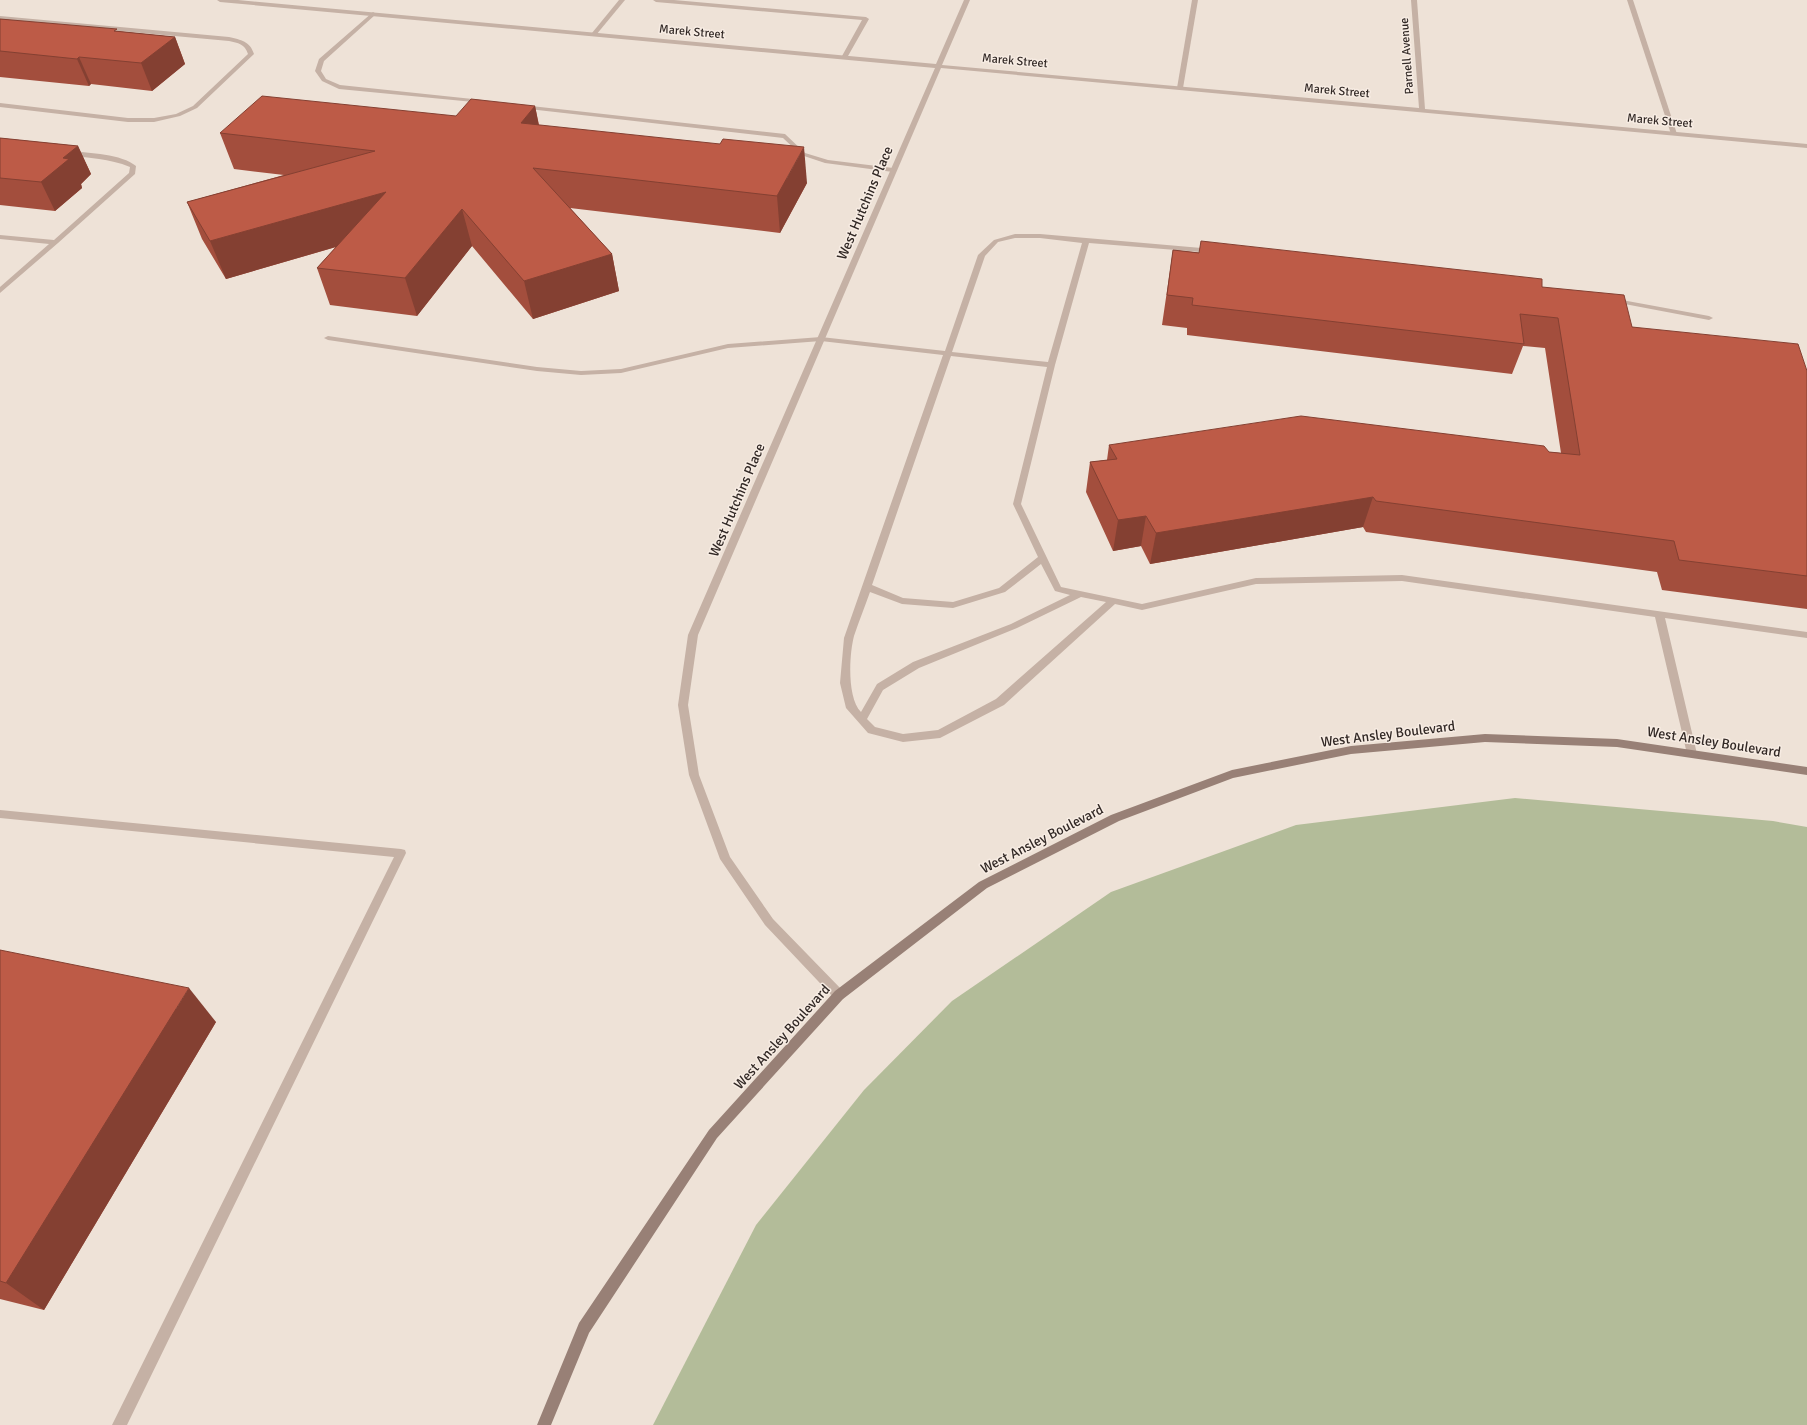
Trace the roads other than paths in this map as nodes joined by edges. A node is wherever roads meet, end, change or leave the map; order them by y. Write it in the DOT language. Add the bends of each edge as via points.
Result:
graph roads {
  1 [pos="220,0"];
  2 [pos="314,0"];
  3 [pos="622,0"];
  4 [pos="656,0"];
  5 [pos="967,0"];
  6 [pos="1195,0"];
  7 [pos="1414,0"];
  8 [pos="1630,0"];
  9 [pos="304,8"];
  10 [pos="373,14"];
  11 [pos="0,18"];
  12 [pos="594,34"];
  13 [pos="845,56"];
  14 [pos="938,65"];
  15 [pos="1180,88"];
  16 [pos="488,103"];
  17 [pos="0,105"];
  18 [pos="511,106"];
  19 [pos="1422,110"];
  20 [pos="1674,134"];
  21 [pos="1807,146"];
  22 [pos="60,152"];
  23 [pos="893,170"];
  24 [pos="0,237"];
  25 [pos="1086,241"];
  26 [pos="56,242"];
  27 [pos="1225,252"];
  28 [pos="0,291"];
  29 [pos="1609,299"];
  30 [pos="1709,318"];
  31 [pos="328,338"];
  32 [pos="821,339"];
  33 [pos="949,353"];
  34 [pos="1051,365"];
  35 [pos="1043,558"];
  36 [pos="867,587"];
  37 [pos="1079,594"];
  38 [pos="1113,601"];
  39 [pos="1659,614"];
  40 [pos="1807,635"];
  41 [pos="862,719"];
  42 [pos="1692,754"];
  43 [pos="1807,772"];
  44 [pos="0,814"];
  45 [pos="839,995"];
  46 [pos="119,1425"];
  47 [pos="544,1425"];
  1 -- 9 [label="street, Marek Street"];
  2 -- 9 [label="street"];
  3 -- 12 [label="street"];
  4 -- 13 [label="street" via="866,19"];
  5 -- 14 [label="street, West Hutchins Place"];
  6 -- 15 [label="street"];
  7 -- 19 [label="street, Parnell Avenue"];
  8 -- 20 [label="street"];
  9 -- 10 [label="street, Marek Street"];
  10 -- 12 [label="street, Marek Street"];
  10 -- 16 [label="street" via="321,60 318,71 324,80 339,87"];
  11 -- 17 [label="street" via="229,39 242,42 249,47 251,54 195,107 178,115 154,120 128,120"];
  12 -- 13 [label="street, Marek Street"];
  13 -- 14 [label="street, Marek Street"];
  14 -- 15 [label="street, Marek Street"];
  14 -- 23 [label="street, West Hutchins Place"];
  15 -- 19 [label="street, Marek Street"];
  18 -- 23 [label="street" via="785,136 803,154 827,162"];
  19 -- 20 [label="street, Marek Street"];
  20 -- 21 [label="street, Marek Street"];
  22 -- 26 [label="street" via="112,158 133,166 132,174"];
  23 -- 32 [label="street, West Hutchins Place"];
  24 -- 26 [label="street"];
  25 -- 27 [label="street"];
  25 -- 33 [label="street" via="1014,236 996,241 982,255"];
  25 -- 34 [label="street"];
  26 -- 28 [label="street"];
  29 -- 30 [label="street"];
  31 -- 32 [label="street" via="537,369 581,373 621,371 728,346"];
  32 -- 33 [label="street"];
  32 -- 45 [label="street, West Hutchins Place" via="693,635 683,705 694,775 725,860 769,922"];
  33 -- 34 [label="street"];
  33 -- 36 [label="street"];
  34 -- 35 [label="street" via="1017,504"];
  35 -- 36 [label="street" via="1002,590 953,605 902,601"];
  35 -- 37 [label="street" via="1058,589"];
  36 -- 41 [label="street" via="849,638 845,683 851,708"];
  37 -- 38 [label="street"];
  37 -- 41 [label="street" via="1014,626 916,665 880,686"];
  38 -- 39 [label="street" via="1142,607 1256,581 1402,578"];
  38 -- 41 [label="street" via="1000,702 940,734 903,738 872,730"];
  39 -- 40 [label="street"];
  39 -- 42 [label="street"];
  42 -- 43 [label="street, West Ansley Boulevard"];
  42 -- 45 [label="street, West Ansley Boulevard" via="1617,743 1485,738 1351,750 1232,774 1115,818 984,886"];
  44 -- 46 [label="street" via="401,853"];
  45 -- 47 [label="street, West Ansley Boulevard" via="713,1134 584,1328"];
}
